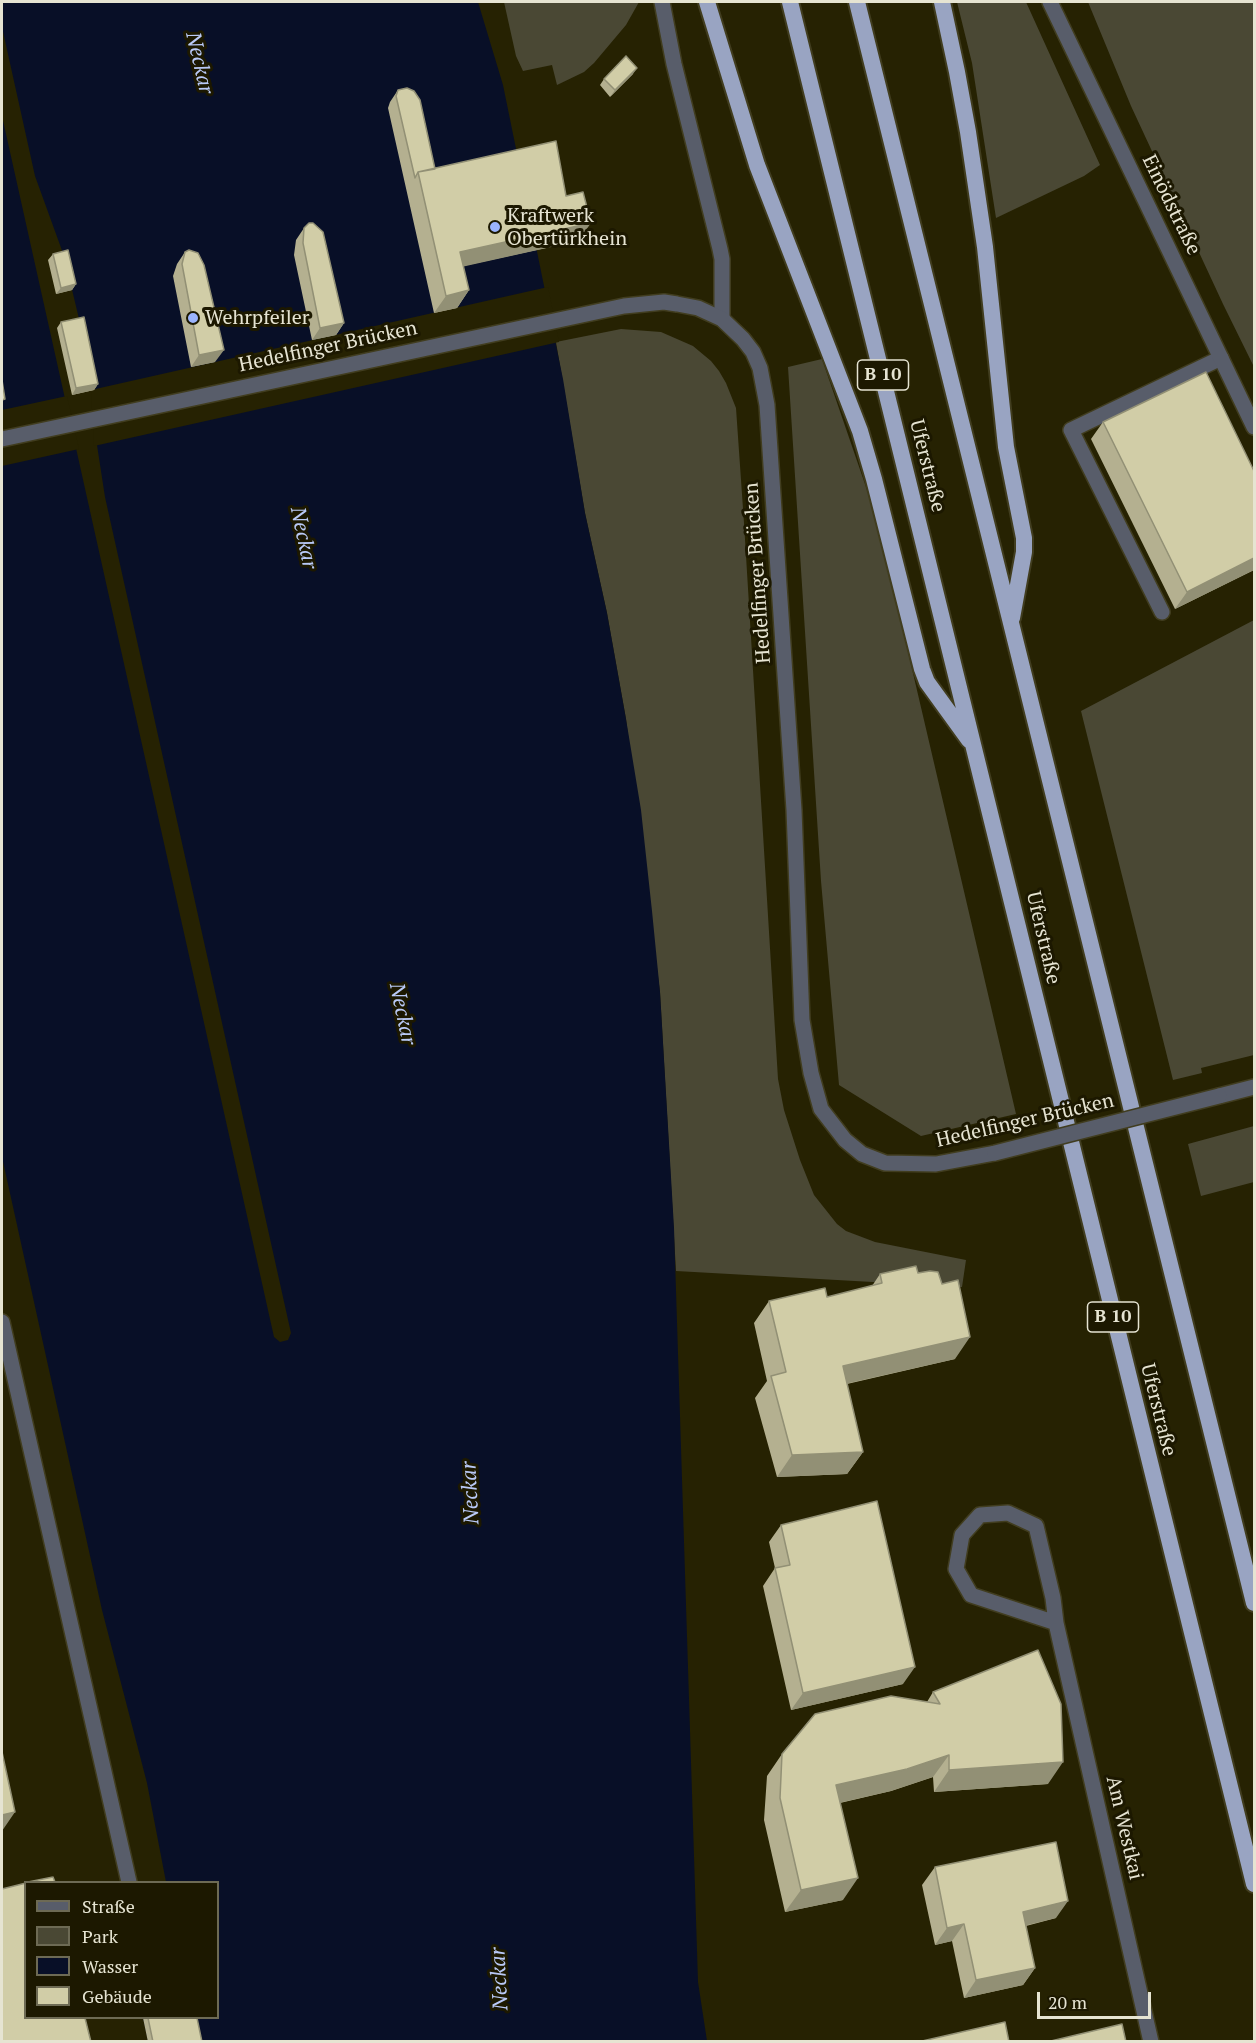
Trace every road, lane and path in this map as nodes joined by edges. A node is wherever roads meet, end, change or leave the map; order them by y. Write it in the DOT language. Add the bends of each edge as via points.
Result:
graph roads {
  1 [pos="662,2"];
  2 [pos="707,2"];
  3 [pos="790,2"];
  4 [pos="856,2"];
  5 [pos="942,2"];
  6 [pos="1050,2"];
  7 [pos="722,319"];
  8 [pos="1221,358"];
  9 [pos="1254,427"];
  10 [pos="2,439"];
  11 [pos="1162,612"];
  12 [pos="1011,625"];
  13 [pos="975,749"];
  14 [pos="1254,1087"];
  15 [pos="2,1322"];
  16 [pos="1254,1603"];
  17 [pos="1056,1623"];
  18 [pos="129,1881"];
  19 [pos="1254,1884"];
  20 [pos="1151,2042"];
  1 -- 7 [label="street" via="722,259"];
  2 -- 13 [label="highway" via="757,165 860,431 922,669 927,682"];
  3 -- 13 [label="highway, Uferstraße / B 10"];
  4 -- 12 [label="highway"];
  5 -- 12 [label="highway" via="968,132 985,247 1006,447 1024,538"];
  6 -- 8 [label="street, Einödstraße"];
  7 -- 10 [label="street, Hedelfinger Brücken" via="698,308 664,302 599,310"];
  7 -- 14 [label="street, Hedelfinger Brücken, bridge" via="753,352 767,405 793,798 802,1020 821,1109 844,1140 862,1154 885,1163 936,1164 995,1153"];
  8 -- 9 [label="street, Einödstraße"];
  8 -- 11 [label="street" via="1071,430"];
  12 -- 16 [label="highway"];
  13 -- 19 [label="highway, Uferstraße / B 10"];
  15 -- 18 [label="street"];
  17 -- 17 [label="street, Am Westkai" via="971,1595 956,1569 962,1535 980,1515 1008,1513 1036,1526"];
  17 -- 20 [label="street, Am Westkai"];
}
